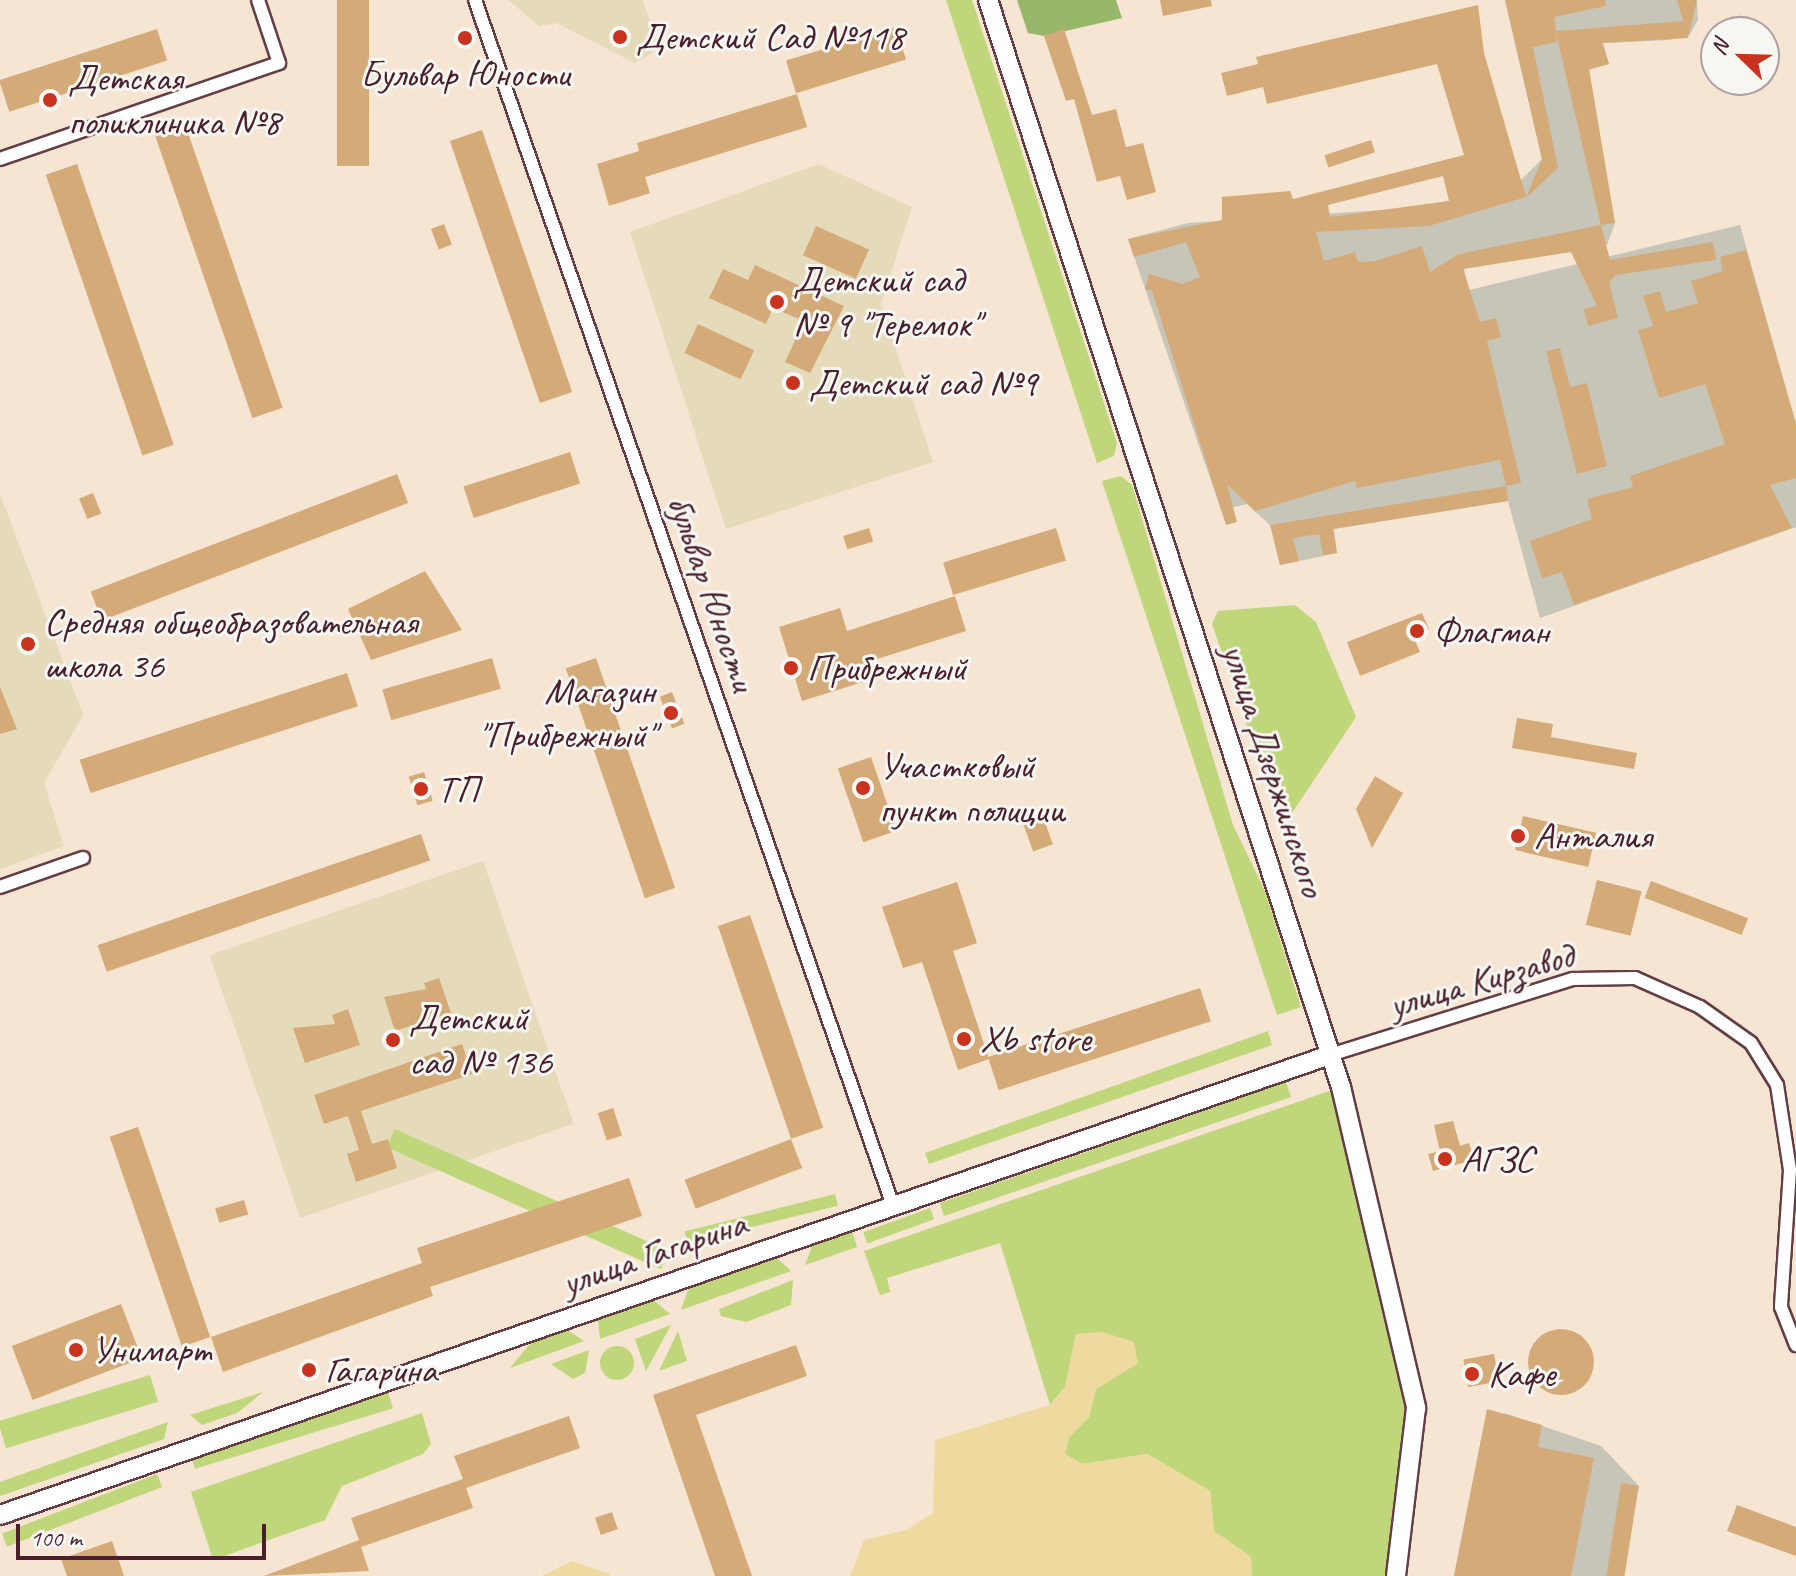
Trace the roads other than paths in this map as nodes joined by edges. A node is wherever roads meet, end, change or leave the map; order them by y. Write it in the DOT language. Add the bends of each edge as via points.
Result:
graph roads {
  1 [pos="258,0"];
  2 [pos="475,0"];
  3 [pos="988,0"];
  4 [pos="0,159"];
  5 [pos="83,858"];
  6 [pos="0,887"];
  7 [pos="1330,1055"];
  8 [pos="893,1206"];
  9 [pos="1796,1345"];
  10 [pos="0,1515"];
  11 [pos="1396,1576"];
  1 -- 4 [label="street" via="279,63"];
  2 -- 8 [label="street, бульвар Юности"];
  3 -- 7 [label="main road, улица Дзержинского"];
  5 -- 6 [label="street"];
  7 -- 8 [label="main road, улица Гагарина"];
  7 -- 9 [label="street, улица Кирзавод" via="1573,979 1635,978 1700,1007 1751,1043 1777,1085 1790,1170 1781,1307"];
  7 -- 11 [label="main road, улица Дзержинского" via="1416,1408"];
  8 -- 10 [label="main road, улица Гагарина"];
}
